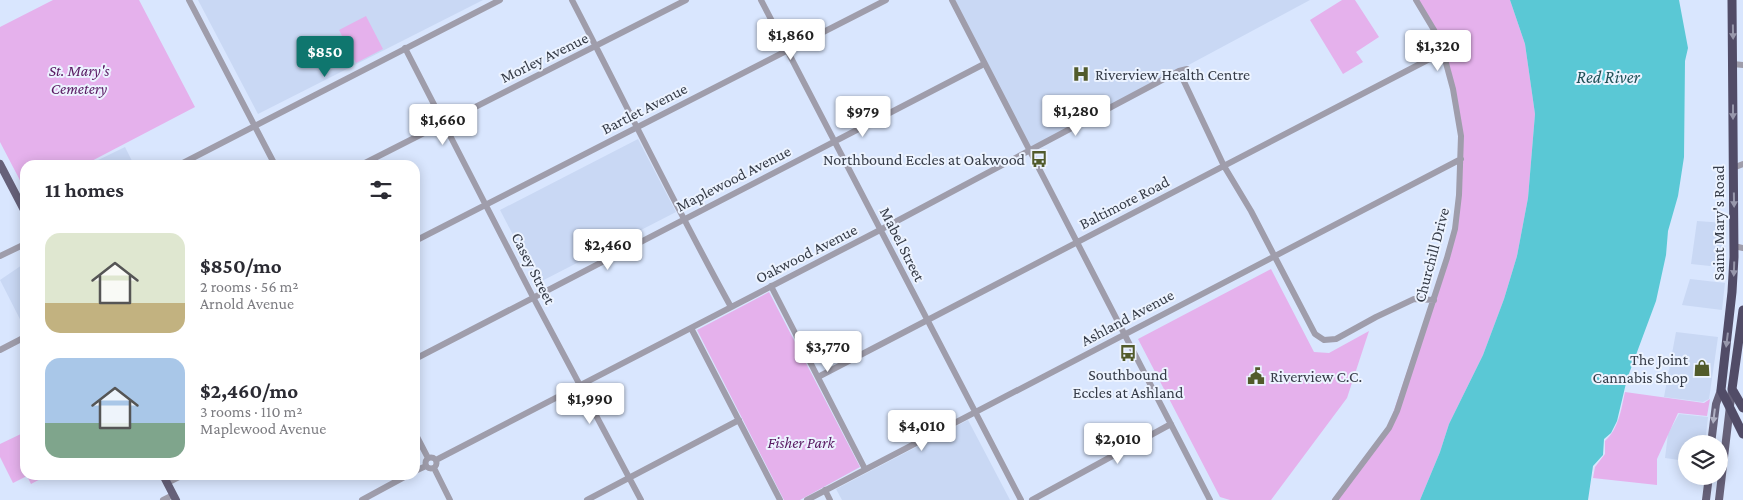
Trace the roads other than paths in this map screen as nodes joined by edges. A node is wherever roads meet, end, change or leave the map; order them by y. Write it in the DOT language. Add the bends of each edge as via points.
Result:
graph roads {
  1 [pos="190,0"];
  2 [pos="500,0"];
  3 [pos="572,0"];
  4 [pos="686,0"];
  5 [pos="761,0"];
  6 [pos="886,0"];
  7 [pos="952,0"];
  8 [pos="1416,0"];
  9 [pos="1732,0"];
  10 [pos="596,46"];
  11 [pos="404,48"];
  12 [pos="788,51"];
  13 [pos="1443,52"];
  14 [pos="984,64"];
  15 [pos="1733,64"];
  16 [pos="1743,65"];
  17 [pos="1187,69"];
  18 [pos="1179,71"];
  19 [pos="443,122"];
  20 [pos="254,126"];
  21 [pos="638,127"];
  22 [pos="834,142"];
  23 [pos="1030,150"];
  24 [pos="1461,159"];
  25 [pos="189,160"];
  26 [pos="272,160"];
  27 [pos="371,160"];
  28 [pos="0,164"];
  29 [pos="1743,164"];
  30 [pos="1224,166"];
  31 [pos="1734,168"];
  32 [pos="20,202"];
  33 [pos="486,205"];
  34 [pos="684,220"];
  35 [pos="880,230"];
  36 [pos="420,238"];
  37 [pos="1076,243"];
  38 [pos="20,246"];
  39 [pos="1739,247"];
  40 [pos="0,256"];
  41 [pos="1274,256"];
  42 [pos="771,286"];
  43 [pos="533,297"];
  44 [pos="1434,300"];
  45 [pos="731,307"];
  46 [pos="1743,310"];
  47 [pos="928,321"];
  48 [pos="692,328"];
  49 [pos="1125,334"];
  50 [pos="20,340"];
  51 [pos="1740,349"];
  52 [pos="0,350"];
  53 [pos="420,356"];
  54 [pos="818,377"];
  55 [pos="580,385"];
  56 [pos="1732,389"];
  57 [pos="1721,390"];
  58 [pos="1743,408"];
  59 [pos="1731,410"];
  60 [pos="975,413"];
  61 [pos="739,420"];
  62 [pos="1171,424"];
  63 [pos="1743,434"];
  64 [pos="1712,435"];
  65 [pos="420,443"];
  66 [pos="428,458"];
  67 [pos="436,460"];
  68 [pos="426,466"];
  69 [pos="434,468"];
  70 [pos="420,469"];
  71 [pos="865,469"];
  72 [pos="630,478"];
  73 [pos="165,480"];
  74 [pos="173,480"];
  75 [pos="399,480"];
  76 [pos="167,483"];
  77 [pos="1708,485"];
  78 [pos="825,490"];
  79 [pos="174,497"];
  80 [pos="163,500"];
  81 [pos="362,500"];
  82 [pos="450,500"];
  83 [pos="587,500"];
  84 [pos="641,500"];
  85 [pos="780,500"];
  86 [pos="806,500"];
  87 [pos="830,500"];
  88 [pos="1021,500"];
  89 [pos="1032,500"];
  90 [pos="1210,500"];
  91 [pos="1335,500"];
  92 [pos="1706,500"];
  93 [pos="1719,500"];
  1 -- 20 [label="street"];
  2 -- 11 [label="street"];
  3 -- 10 [label="street"];
  4 -- 10 [label="street, Morley Avenue"];
  5 -- 12 [label="street, Mabel Street"];
  6 -- 12 [label="street, Bartlet Avenue"];
  7 -- 14 [label="street"];
  8 -- 13 [label="street, Churchill Drive"];
  9 -- 15 [label="highway, Saint Mary's Road, one-way"];
  10 -- 19 [label="street, Morley Avenue"];
  10 -- 21 [label="street"];
  11 -- 19 [label="street, Casey Street"];
  11 -- 20 [label="street"];
  12 -- 21 [label="street, Bartlet Avenue"];
  12 -- 22 [label="street, Mabel Street"];
  13 -- 24 [label="street, Churchill Drive" via="1457,110"];
  13 -- 30 [label="street, Baltimore Road"];
  14 -- 22 [label="street, Maplewood Avenue"];
  14 -- 23 [label="street"];
  15 -- 16 [label="street"];
  15 -- 31 [label="highway, Saint Mary's Road, one-way"];
  17 -- 18 [label="street, Oakwood Avenue"];
  18 -- 23 [label="street, Oakwood Avenue"];
  18 -- 30 [label="street"];
  19 -- 27 [label="street, Morley Avenue"];
  19 -- 33 [label="street, Casey Street"];
  20 -- 25 [label="street"];
  20 -- 26 [label="street"];
  21 -- 33 [label="street, Bartlet Avenue"];
  21 -- 34 [label="street"];
  22 -- 34 [label="street, Maplewood Avenue"];
  22 -- 35 [label="street, Mabel Street"];
  23 -- 35 [label="street, Oakwood Avenue"];
  23 -- 37 [label="street"];
  24 -- 41 [label="street, Ashland Avenue"];
  24 -- 44 [label="street, Churchill Drive" via="1455,230"];
  28 -- 32 [label="main road"];
  29 -- 31 [label="street"];
  30 -- 37 [label="street, Baltimore Road"];
  30 -- 41 [label="street"];
  31 -- 39 [label="highway, Saint Mary's Road, one-way"];
  33 -- 36 [label="street, Bartlet Avenue"];
  33 -- 43 [label="street, Casey Street"];
  34 -- 43 [label="street, Maplewood Avenue"];
  34 -- 45 [label="street"];
  35 -- 42 [label="street, Oakwood Avenue"];
  35 -- 47 [label="street, Mabel Street"];
  37 -- 47 [label="street, Baltimore Road"];
  37 -- 49 [label="street"];
  38 -- 40 [label="street"];
  39 -- 57 [label="highway, Saint Mary's Road, one-way"];
  41 -- 44 [label="street" via="1315,334 1324,340 1336,339 1414,299"];
  41 -- 49 [label="street, Ashland Avenue"];
  42 -- 45 [label="street, Oakwood Avenue"];
  42 -- 54 [label="street"];
  43 -- 53 [label="street, Maplewood Avenue"];
  43 -- 55 [label="street, Casey Street"];
  44 -- 91 [label="street, Churchill Drive" via="1397,411"];
  45 -- 48 [label="street, Oakwood Avenue"];
  46 -- 51 [label="highway"];
  47 -- 54 [label="street, Baltimore Road"];
  47 -- 60 [label="street, Mabel Street"];
  48 -- 55 [label="street, Oakwood Avenue"];
  48 -- 61 [label="street"];
  49 -- 60 [label="street, Ashland Avenue"];
  49 -- 62 [label="street"];
  50 -- 52 [label="street"];
  51 -- 56 [label="highway"];
  54 -- 71 [label="street"];
  55 -- 67 [label="street, Oakwood Avenue"];
  55 -- 72 [label="street, Casey Street"];
  56 -- 58 [label="highway"];
  56 -- 59 [label="main road"];
  57 -- 59 [label="highway"];
  57 -- 64 [label="main road, Saint Mary's Road, one-way"];
  59 -- 63 [label="highway"];
  59 -- 93 [label="main road"];
  60 -- 71 [label="street, Ashland Avenue"];
  60 -- 88 [label="street, Mabel Street"];
  61 -- 72 [label="street"];
  61 -- 85 [label="street"];
  62 -- 89 [label="street"];
  62 -- 90 [label="street"];
  65 -- 66 [label="street"];
  66 -- 67 [label="street"];
  66 -- 68 [label="street"];
  67 -- 69 [label="street"];
  68 -- 69 [label="street"];
  68 -- 70 [label="street"];
  69 -- 82 [label="street"];
  71 -- 78 [label="street, Ashland Avenue"];
  72 -- 83 [label="street"];
  72 -- 84 [label="street, Casey Street"];
  73 -- 76 [label="main road"];
  74 -- 76 [label="street"];
  75 -- 81 [label="street"];
  76 -- 79 [label="main road"];
  77 -- 92 [label="main road"];
  78 -- 86 [label="street, Ashland Avenue"];
  78 -- 87 [label="street"];
  79 -- 80 [label="street"];
}
